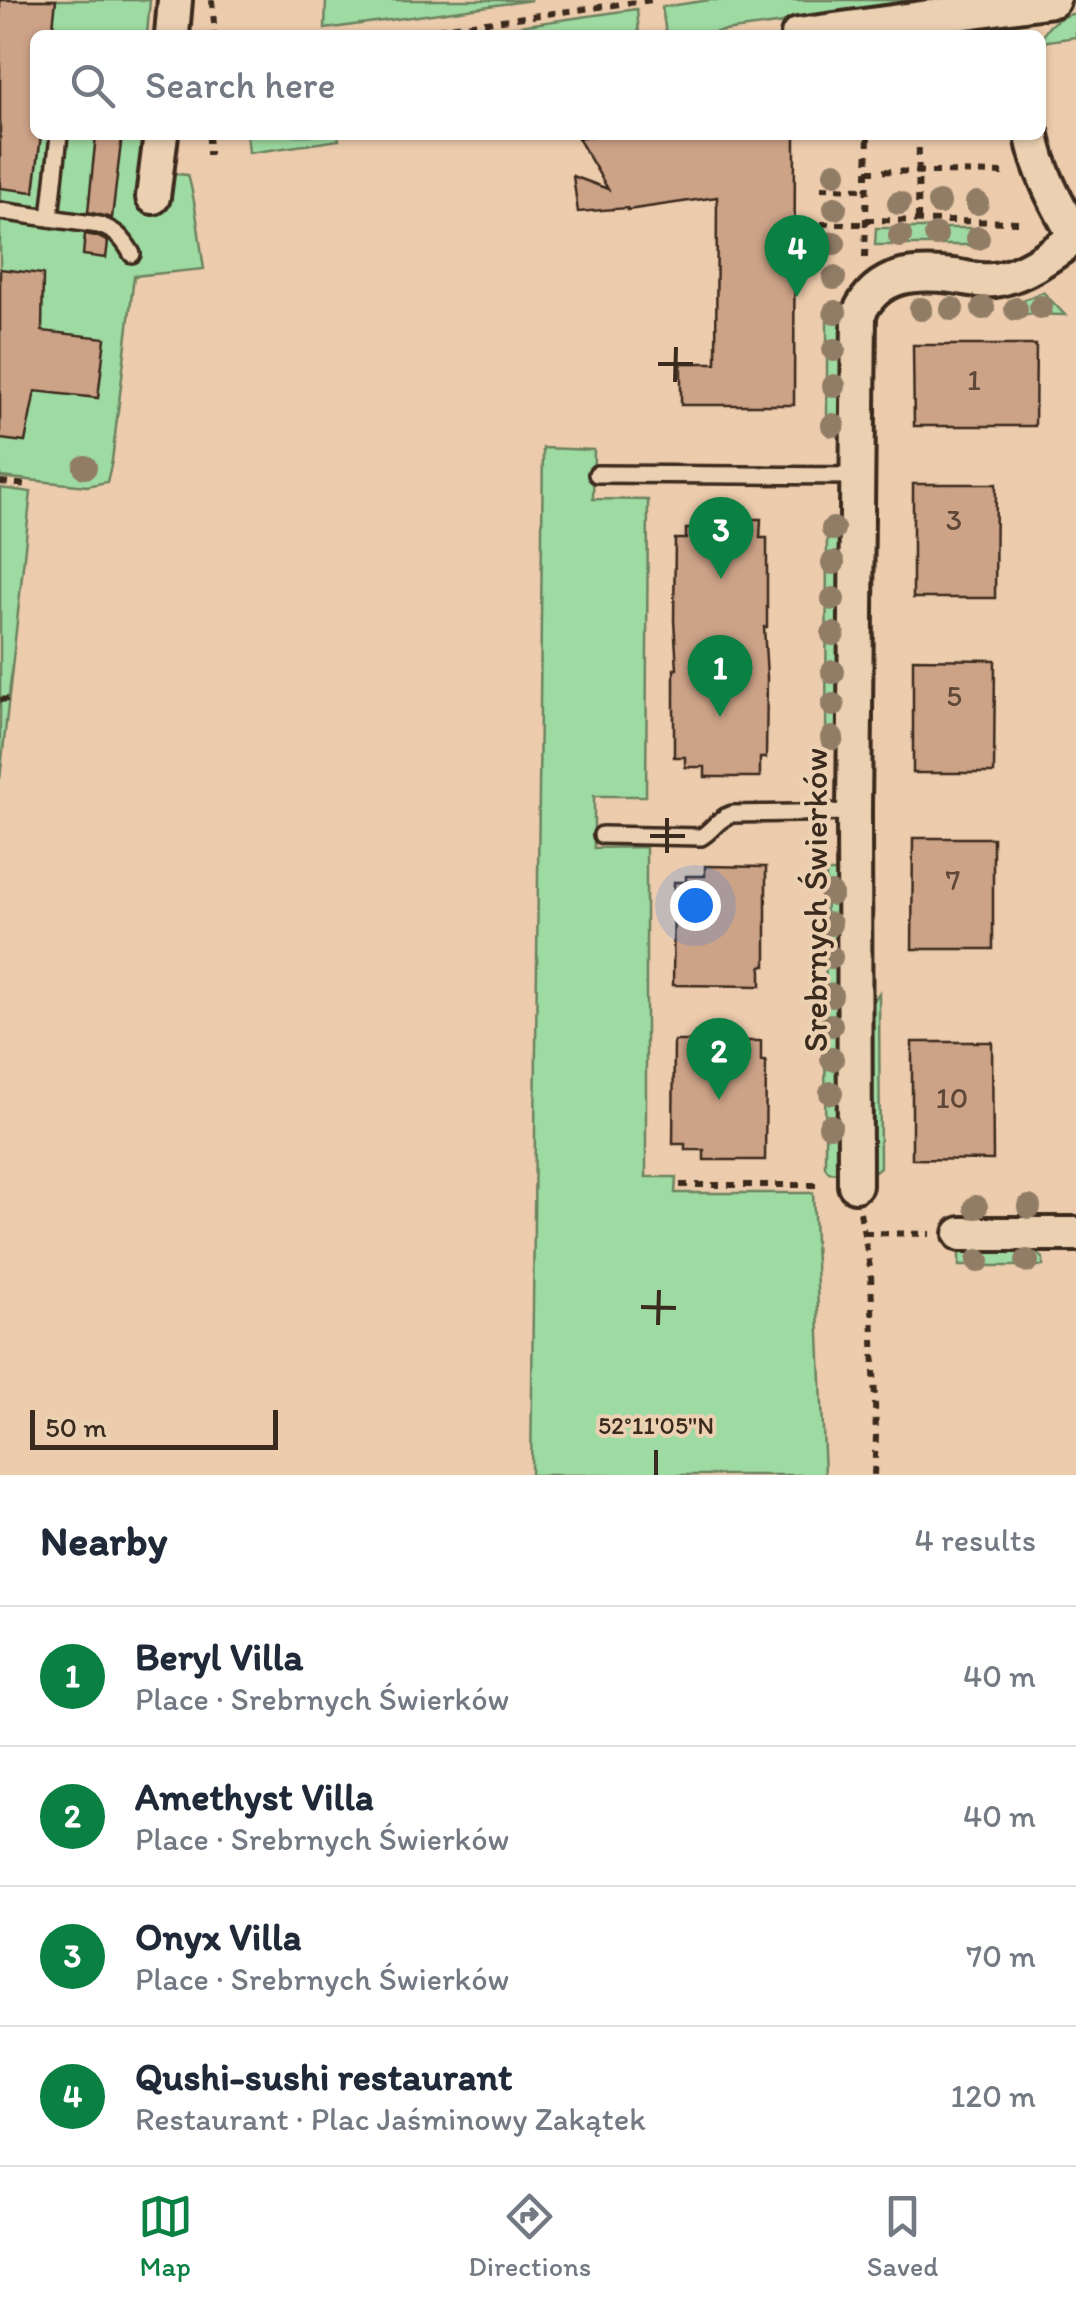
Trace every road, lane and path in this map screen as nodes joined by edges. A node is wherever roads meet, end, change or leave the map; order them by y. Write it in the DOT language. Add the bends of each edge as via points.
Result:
graph roads {
  1 [pos="175,0"];
  2 [pos="212,0"];
  3 [pos="652,0"];
  4 [pos="1053,0"];
  5 [pos="1016,20"];
  6 [pos="172,30"];
  7 [pos="214,30"];
  8 [pos="427,30"];
  9 [pos="871,30"];
  10 [pos="58,140"];
  11 [pos="160,140"];
  12 [pos="209,140"];
  13 [pos="868,140"];
  14 [pos="919,140"];
  15 [pos="1033,140"];
  16 [pos="209,155"];
  17 [pos="867,171"];
  18 [pos="918,172"];
  19 [pos="1015,174"];
  20 [pos="821,188"];
  21 [pos="866,189"];
  22 [pos="152,197"];
  23 [pos="0,211"];
  24 [pos="50,218"];
  25 [pos="918,220"];
  26 [pos="866,222"];
  27 [pos="1024,222"];
  28 [pos="821,224"];
  29 [pos="1076,237"];
  30 [pos="132,254"];
  31 [pos="865,258"];
  32 [pos="597,474"];
  33 [pos="856,476"];
  34 [pos="0,482"];
  35 [pos="28,485"];
  36 [pos="854,812"];
  37 [pos="602,836"];
  38 [pos="680,1185"];
  39 [pos="818,1185"];
  40 [pos="855,1185"];
  41 [pos="864,1233"];
  42 [pos="962,1234"];
  43 [pos="1076,1234"];
  44 [pos="874,1475"];
  1 -- 6 [label="street"];
  2 -- 7 [label="path"];
  3 -- 8 [label="path"];
  4 -- 5 [label="street"];
  5 -- 9 [label="street"];
  10 -- 24 [label="lane"];
  11 -- 22 [label="street"];
  12 -- 16 [label="path"];
  13 -- 17 [label="path"];
  14 -- 18 [label="path"];
  15 -- 29 [label="street"];
  17 -- 18 [label="path"];
  17 -- 21 [label="path"];
  18 -- 19 [label="path"];
  18 -- 25 [label="path"];
  20 -- 21 [label="path"];
  21 -- 26 [label="path"];
  23 -- 24 [label="lane"];
  24 -- 30 [label="lane" via="113,230"];
  25 -- 26 [label="path"];
  25 -- 27 [label="path"];
  26 -- 28 [label="path"];
  26 -- 31 [label="path"];
  29 -- 33 [label="street, Srebrnych Świerków" via="999,280 916,275 897,277 875,291 858,323"];
  32 -- 33 [label="lane"];
  33 -- 36 [label="street, Srebrnych Świerków"];
  34 -- 35 [label="path"];
  36 -- 37 [label="lane" via="732,814 701,837"];
  36 -- 40 [label="street, Srebrnych Świerków"];
  38 -- 39 [label="path"];
  40 -- 41 [label="path"];
  41 -- 42 [label="path"];
  41 -- 44 [label="path" via="871,1273"];
  42 -- 43 [label="street"];
}
